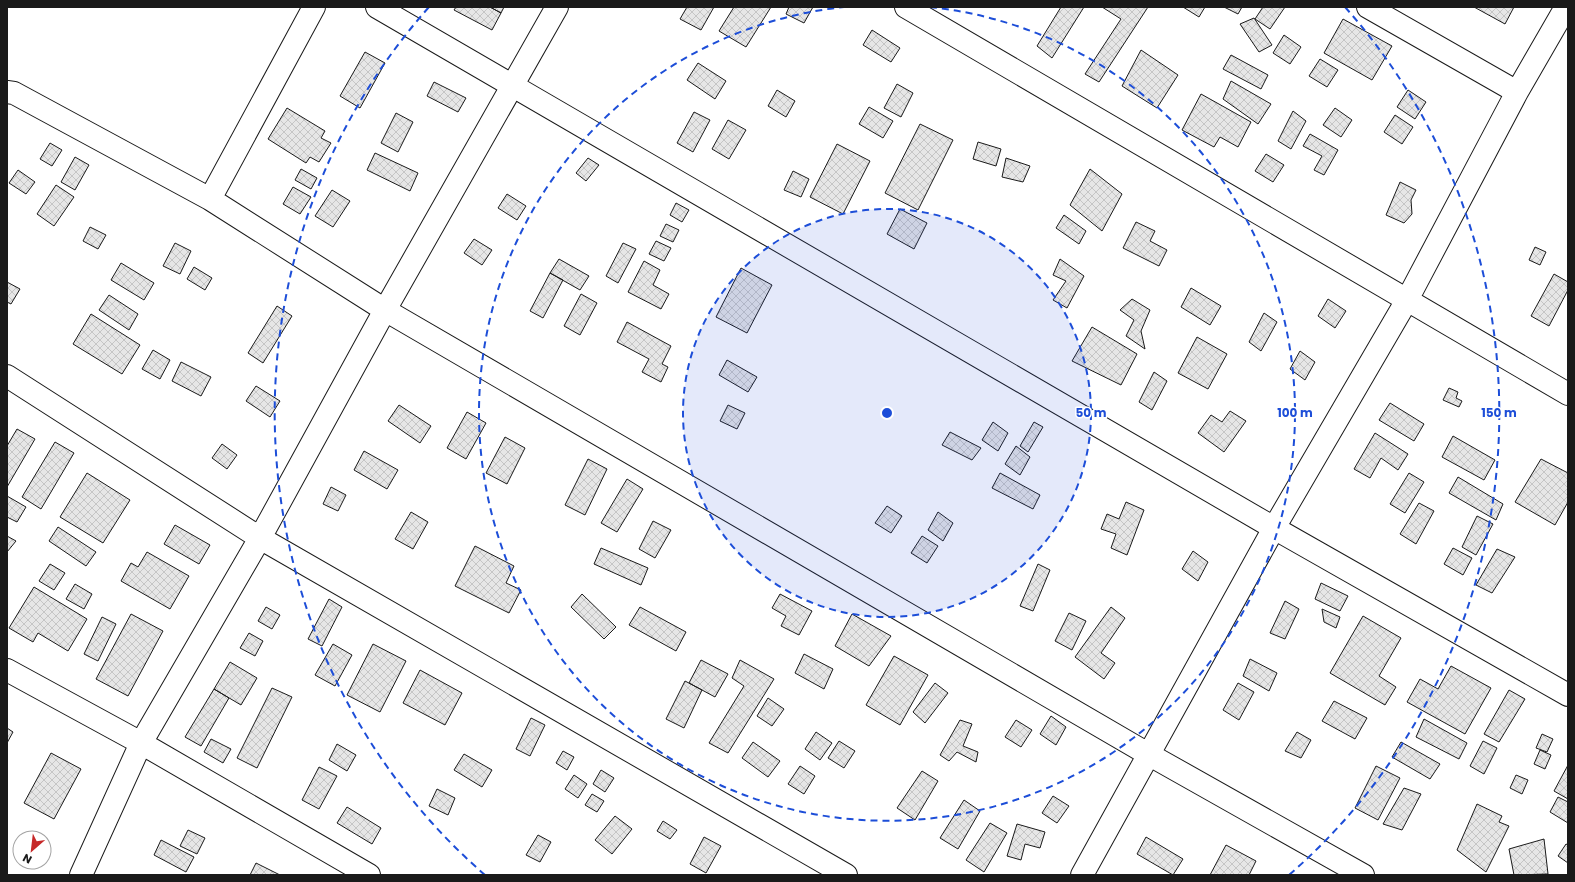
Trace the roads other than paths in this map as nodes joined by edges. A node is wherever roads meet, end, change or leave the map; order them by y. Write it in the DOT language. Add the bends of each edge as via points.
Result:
graph roads {
  1 [pos="314,7"];
  2 [pos="377,7"];
  3 [pos="557,7"];
  4 [pos="906,7"];
  5 [pos="1368,7"];
  6 [pos="1566,7"];
  7 [pos="511,86"];
  8 [pos="7,92"];
  9 [pos="1517,92"];
  10 [pos="210,200"];
  11 [pos="1407,300"];
  12 [pos="386,310"];
  13 [pos="7,376"];
  14 [pos="1568,394"];
  15 [pos="1274,528"];
  16 [pos="260,538"];
  17 [pos="7,670"];
  18 [pos="1568,695"];
  19 [pos="141,743"];
  20 [pos="1148,754"];
  21 [pos="81,875"];
  22 [pos="368,875"];
  23 [pos="846,875"];
  24 [pos="1082,875"];
  25 [pos="1363,875"];
  1 -- 10 [label="street"];
  2 -- 7 [label="street"];
  3 -- 7 [label="street"];
  4 -- 11 [label="street"];
  5 -- 9 [label="street"];
  6 -- 9 [label="street"];
  7 -- 12 [label="street"];
  7 -- 15 [label="street"];
  8 -- 10 [label="street" via="14,93"];
  9 -- 11 [label="street"];
  10 -- 12 [label="street"];
  11 -- 14 [label="street"];
  11 -- 15 [label="street"];
  12 -- 16 [label="street"];
  12 -- 20 [label="street"];
  13 -- 16 [label="street"];
  15 -- 18 [label="street"];
  15 -- 20 [label="street"];
  16 -- 19 [label="street"];
  16 -- 23 [label="street"];
  17 -- 19 [label="street"];
  19 -- 21 [label="street"];
  19 -- 22 [label="street"];
  20 -- 24 [label="street"];
  20 -- 25 [label="street"];
}
